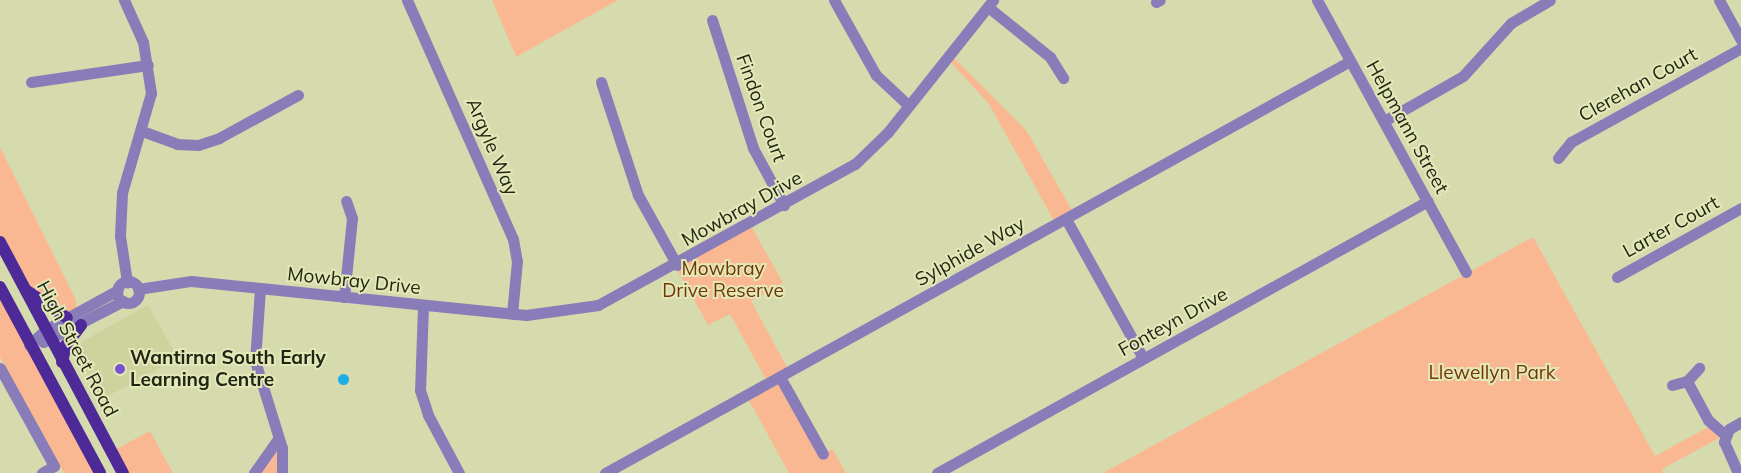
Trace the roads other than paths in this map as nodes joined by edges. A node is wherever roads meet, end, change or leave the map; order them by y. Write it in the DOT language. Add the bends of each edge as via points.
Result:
graph roads {
  1 [pos="124,0"];
  2 [pos="406,0"];
  3 [pos="834,0"];
  4 [pos="1317,0"];
  5 [pos="1550,0"];
  6 [pos="1719,0"];
  7 [pos="991,4"];
  8 [pos="712,20"];
  9 [pos="1741,40"];
  10 [pos="1741,48"];
  11 [pos="1350,61"];
  12 [pos="148,65"];
  13 [pos="1063,78"];
  14 [pos="31,82"];
  15 [pos="601,82"];
  16 [pos="298,95"];
  17 [pos="909,106"];
  18 [pos="1384,121"];
  19 [pos="142,131"];
  20 [pos="1558,158"];
  21 [pos="346,201"];
  22 [pos="1428,202"];
  23 [pos="784,205"];
  24 [pos="1741,208"];
  25 [pos="1066,219"];
  26 [pos="0,242"];
  27 [pos="677,265"];
  28 [pos="1466,272"];
  29 [pos="1617,277"];
  30 [pos="127,282"];
  31 [pos="21,286"];
  32 [pos="0,287"];
  33 [pos="138,289"];
  34 [pos="260,289"];
  35 [pos="118,290"];
  36 [pos="344,297"];
  37 [pos="123,301"];
  38 [pos="423,306"];
  39 [pos="512,314"];
  40 [pos="67,318"];
  41 [pos="81,325"];
  42 [pos="47,335"];
  43 [pos="29,345"];
  44 [pos="1143,358"];
  45 [pos="62,362"];
  46 [pos="0,368"];
  47 [pos="1699,368"];
  48 [pos="780,376"];
  49 [pos="1687,382"];
  50 [pos="1672,385"];
  51 [pos="1741,422"];
  52 [pos="1725,435"];
  53 [pos="278,440"];
  54 [pos="823,454"];
  55 [pos="42,473"];
  56 [pos="100,473"];
  57 [pos="123,473"];
  58 [pos="254,473"];
  59 [pos="282,473"];
  60 [pos="460,473"];
  61 [pos="605,473"];
  62 [pos="936,473"];
  63 [pos="1738,473"];
  1 -- 12 [label="street" via="140,31"];
  2 -- 39 [label="street, Argyle Way" via="513,239 517,261"];
  3 -- 17 [label="street" via="876,75"];
  4 -- 11 [label="street, Helpmann Street"];
  5 -- 18 [label="street" via="1504,29 1463,76"];
  6 -- 9 [label="street"];
  7 -- 13 [label="street" via="1050,57"];
  7 -- 17 [label="street, Mowbray Drive"];
  8 -- 23 [label="street, Findon Court" via="753,148"];
  10 -- 20 [label="street, Clerehan Court" via="1571,142"];
  11 -- 18 [label="street, Helpmann Street"];
  11 -- 25 [label="street, Sylphide Way"];
  12 -- 14 [label="street"];
  12 -- 19 [label="street" via="150,99"];
  15 -- 27 [label="street" via="638,195"];
  16 -- 19 [label="street" via="219,138 198,145 177,144"];
  17 -- 23 [label="street, Mowbray Drive" via="855,164"];
  18 -- 22 [label="street, Helpmann Street"];
  19 -- 30 [label="street" via="120,209"];
  21 -- 36 [label="street" via="352,218"];
  22 -- 28 [label="street, Helpmann Street"];
  22 -- 44 [label="street, Fonteyn Drive"];
  23 -- 27 [label="street, Mowbray Drive"];
  24 -- 29 [label="street, Larter Court"];
  25 -- 44 [label="street"];
  25 -- 48 [label="street, Sylphide Way"];
  26 -- 31 [label="main road, High Street Road"];
  27 -- 39 [label="street, Mowbray Drive" via="598,305 548,315"];
  30 -- 33 [label="street"];
  30 -- 35 [label="street"];
  31 -- 40 [label="main road"];
  31 -- 42 [label="main road, High Street Road"];
  32 -- 43 [label="main road, High Street Road"];
  33 -- 34 [label="street, Mowbray Drive" via="191,281"];
  33 -- 37 [label="street" via="136,299"];
  34 -- 36 [label="street, Mowbray Drive"];
  34 -- 53 [label="street" via="255,361"];
  35 -- 37 [label="street"];
  35 -- 40 [label="street"];
  36 -- 38 [label="street, Mowbray Drive"];
  37 -- 41 [label="street"];
  38 -- 39 [label="street, Mowbray Drive"];
  38 -- 60 [label="street" via="420,390 430,419"];
  40 -- 42 [label="street"];
  41 -- 42 [label="street"];
  41 -- 45 [label="main road" via="66,345"];
  42 -- 43 [label="street"];
  42 -- 45 [label="main road, High Street Road"];
  43 -- 56 [label="main road, High Street Road"];
  44 -- 62 [label="street, Fonteyn Drive"];
  45 -- 57 [label="main road, High Street Road"];
  46 -- 55 [label="street" via="54,466"];
  47 -- 49 [label="street"];
  48 -- 54 [label="street"];
  48 -- 61 [label="street, Sylphide Way"];
  49 -- 50 [label="street"];
  49 -- 52 [label="street" via="1708,420"];
  51 -- 52 [label="street"];
  52 -- 63 [label="street" via="1725,449"];
  53 -- 58 [label="street"];
  53 -- 59 [label="street"];
}
